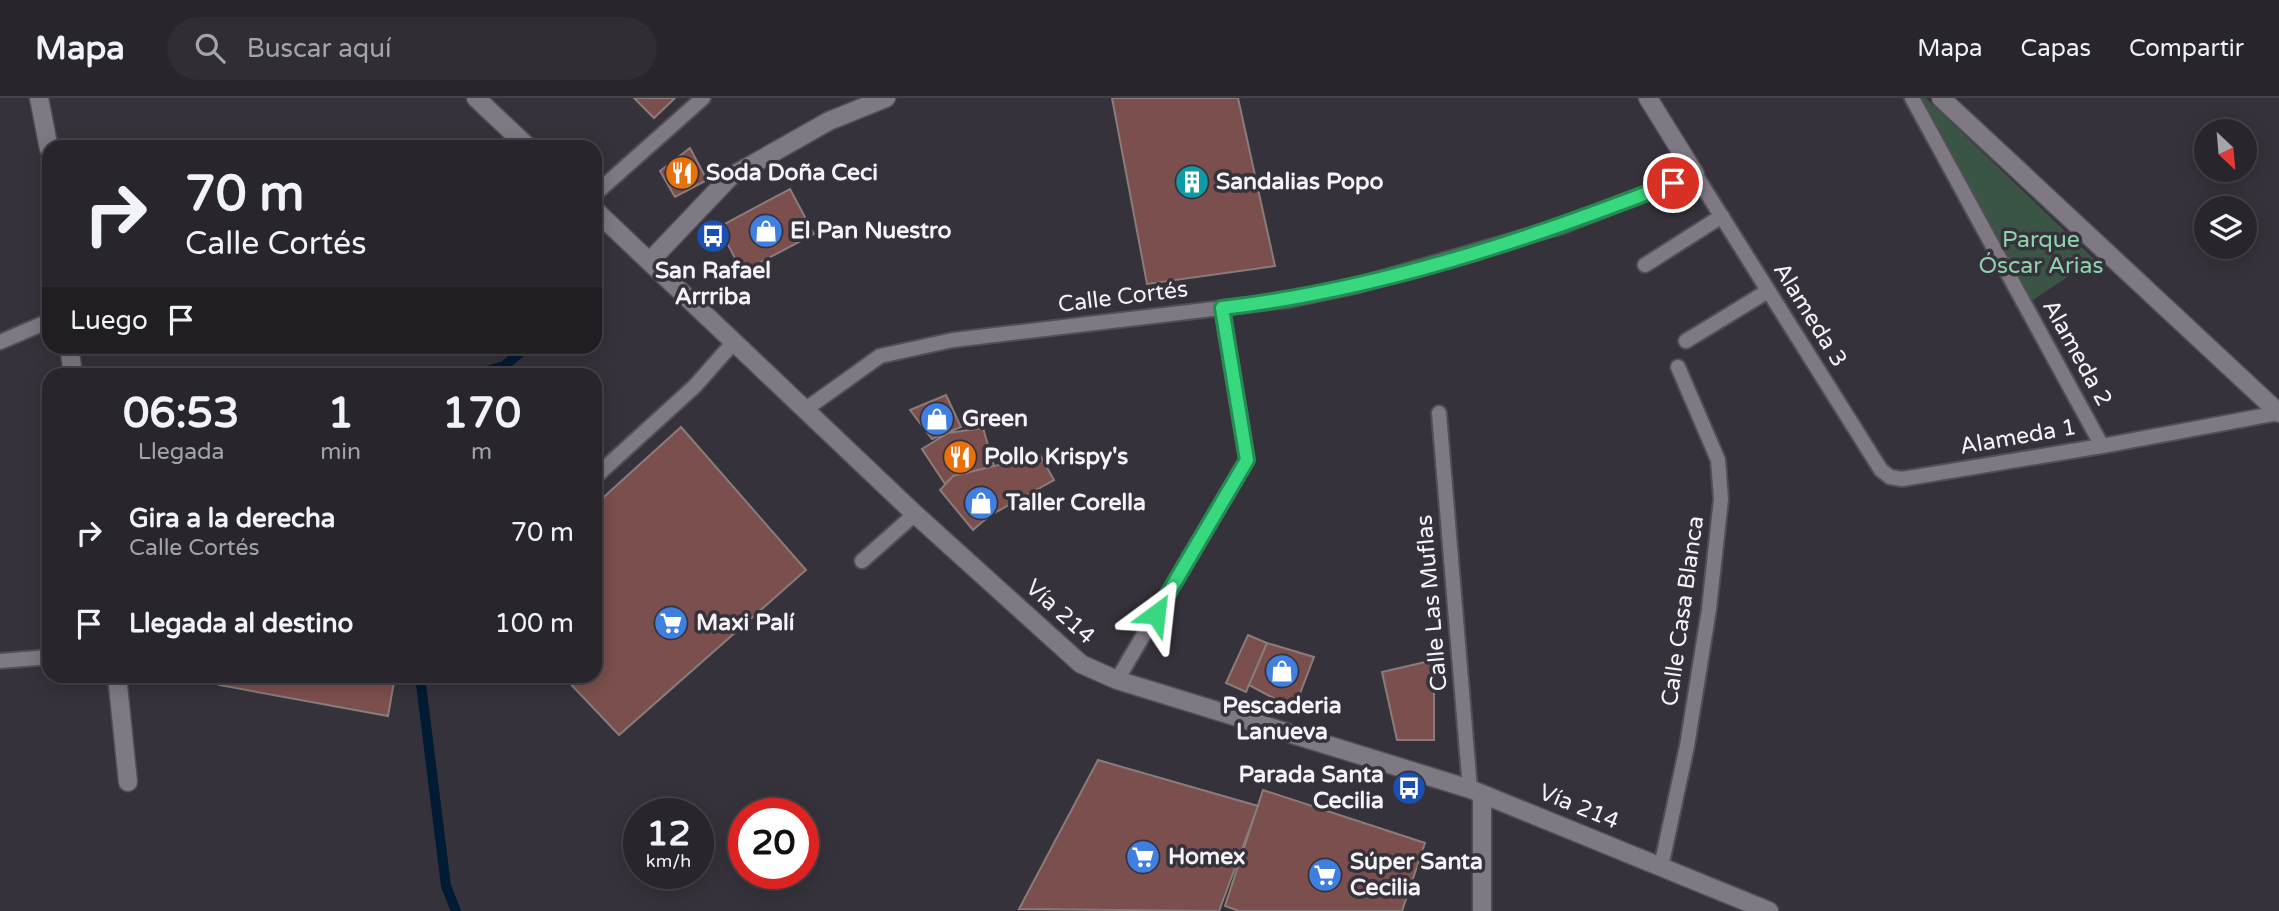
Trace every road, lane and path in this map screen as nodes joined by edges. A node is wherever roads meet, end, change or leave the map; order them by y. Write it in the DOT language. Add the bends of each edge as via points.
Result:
graph roads {
  1 [pos="39,98"];
  2 [pos="476,98"];
  3 [pos="702,98"];
  4 [pos="886,98"];
  5 [pos="1648,98"];
  6 [pos="1912,98"];
  7 [pos="1941,98"];
  8 [pos="47,140"];
  9 [pos="521,140"];
  10 [pos="1695,174"];
  11 [pos="602,188"];
  12 [pos="1722,216"];
  13 [pos="602,217"];
  14 [pos="650,261"];
  15 [pos="1645,265"];
  16 [pos="1768,290"];
  17 [pos="1222,308"];
  18 [pos="42,324"];
  19 [pos="1686,341"];
  20 [pos="0,342"];
  21 [pos="733,343"];
  22 [pos="1678,367"];
  23 [pos="806,409"];
  24 [pos="1439,412"];
  25 [pos="2279,413"];
  26 [pos="2102,446"];
  27 [pos="602,471"];
  28 [pos="1889,477"];
  29 [pos="915,514"];
  30 [pos="862,561"];
  31 [pos="42,658"];
  32 [pos="0,661"];
  33 [pos="1117,680"];
  34 [pos="118,683"];
  35 [pos="128,782"];
  36 [pos="1476,792"];
  37 [pos="1661,867"];
  38 [pos="1482,911"];
  39 [pos="1769,911"];
  1 -- 8 [label="main road"];
  2 -- 9 [label="main road"];
  3 -- 11 [label="lane"];
  4 -- 14 [label="main road" via="829,121 730,177"];
  5 -- 10 [label="main road"];
  6 -- 26 [label="lane, Alameda 2"];
  7 -- 25 [label="main road"];
  10 -- 12 [label="lane, Alameda 3"];
  10 -- 17 [label="lane, Calle Cortés" via="1562,226 1355,286"];
  12 -- 15 [label="lane"];
  12 -- 16 [label="lane, Alameda 3"];
  13 -- 14 [label="main road, Vía 214"];
  14 -- 21 [label="main road, Vía 214"];
  16 -- 19 [label="lane"];
  16 -- 28 [label="lane, Alameda 3"];
  17 -- 23 [label="lane, Calle Cortés" via="953,340 880,356"];
  17 -- 33 [label="lane" via="1247,460"];
  18 -- 20 [label="lane"];
  21 -- 23 [label="main road, Vía 214"];
  21 -- 27 [label="lane" via="695,386"];
  22 -- 37 [label="lane, Calle Casa Blanca" via="1718,460 1721,499 1709,610"];
  23 -- 29 [label="main road, Vía 214"];
  24 -- 36 [label="lane, Calle Las Muflas"];
  25 -- 26 [label="lane, Alameda 1"];
  26 -- 28 [label="lane, Alameda 1" via="1902,479"];
  29 -- 30 [label="lane"];
  29 -- 33 [label="main road, Vía 214" via="1081,664"];
  31 -- 32 [label="lane"];
  33 -- 36 [label="main road, Vía 214"];
  34 -- 35 [label="main road"];
  36 -- 37 [label="main road, Vía 214"];
  36 -- 38 [label="main road"];
  37 -- 39 [label="main road, Vía 214"];
}
